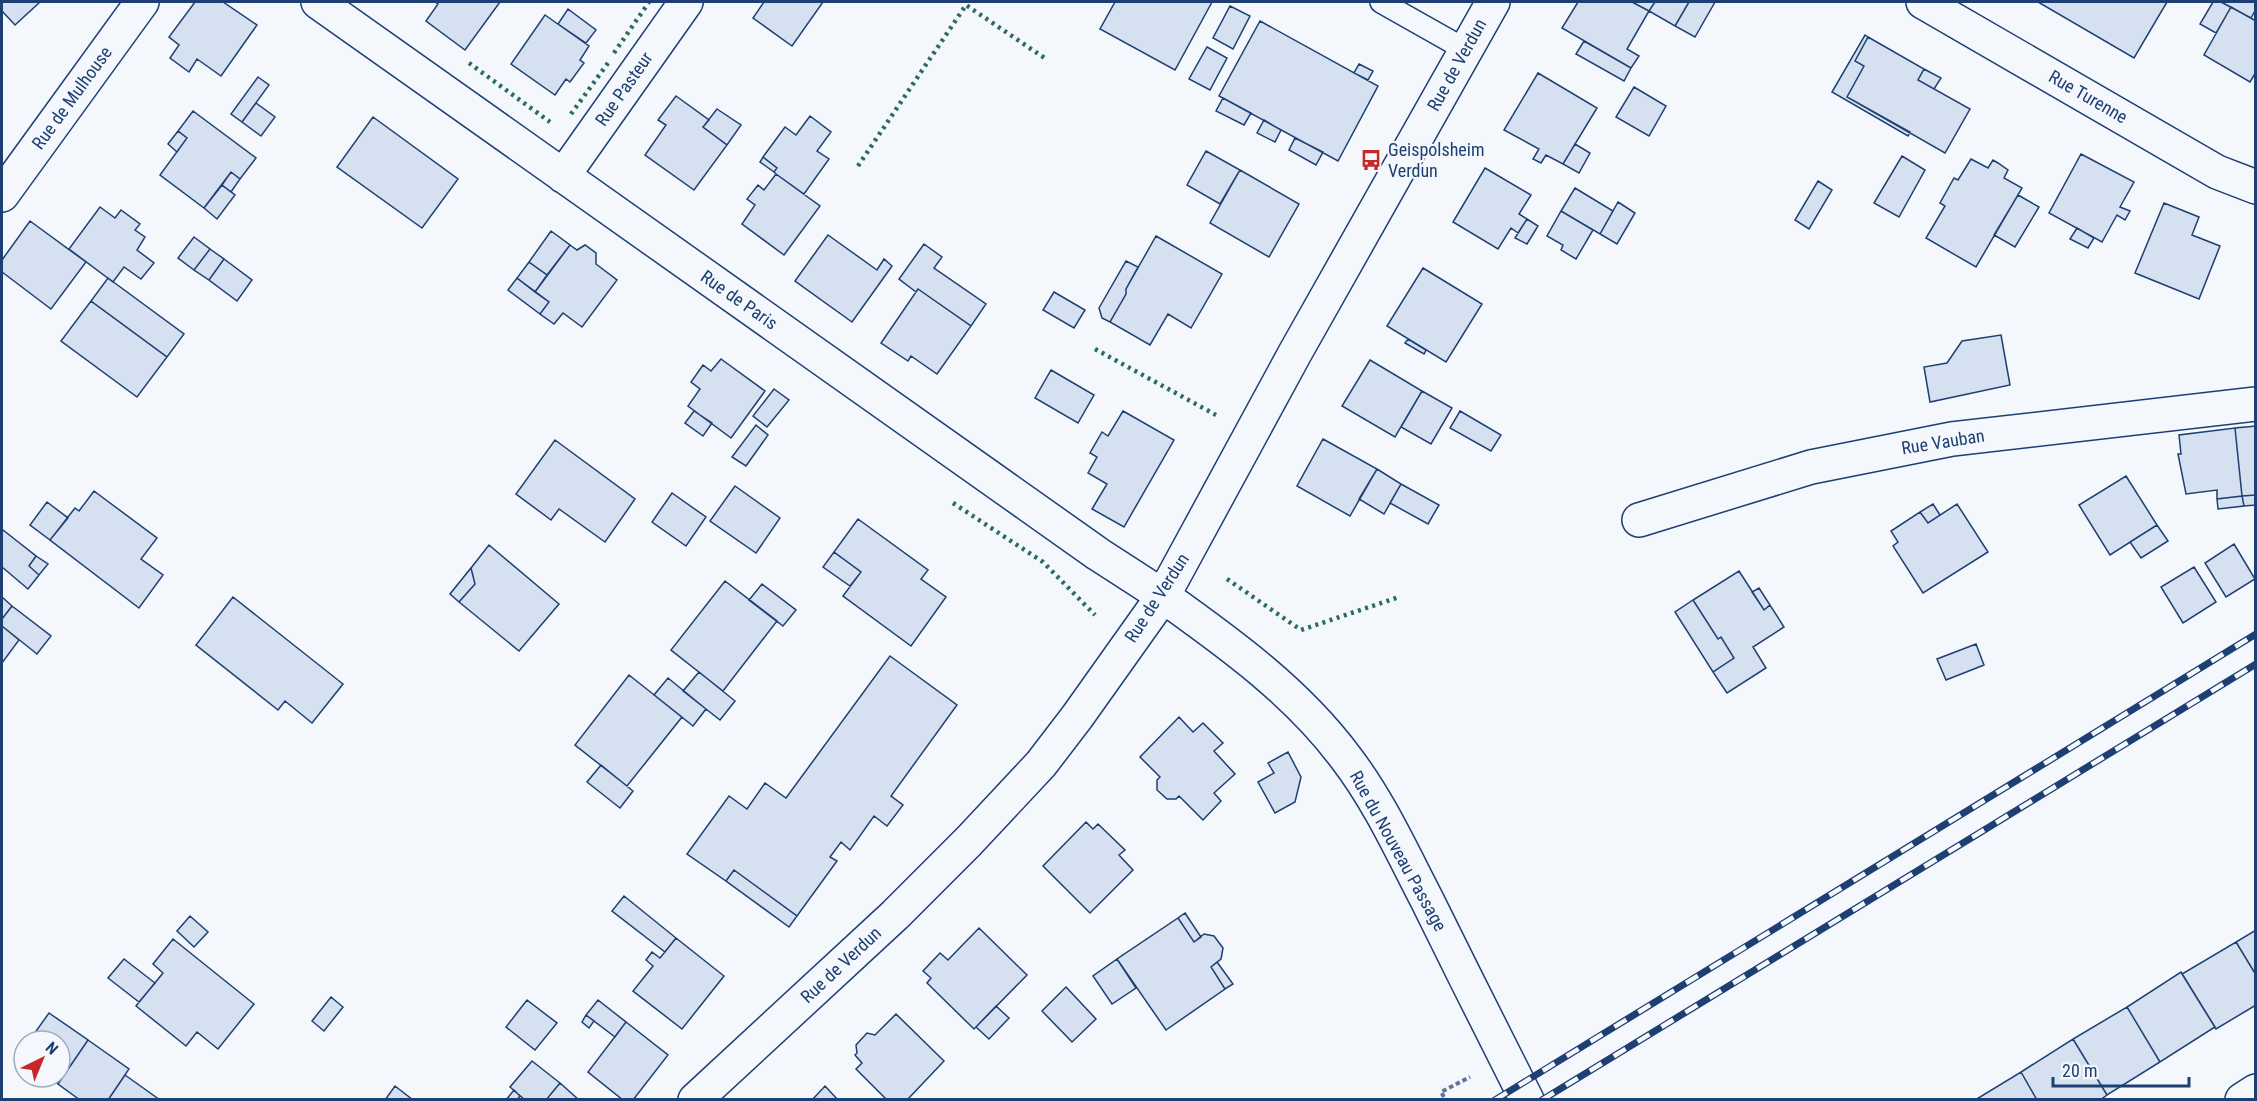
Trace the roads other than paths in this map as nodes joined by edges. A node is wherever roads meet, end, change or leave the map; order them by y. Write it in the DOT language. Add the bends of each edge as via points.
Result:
graph roads {
  1 [pos="142,2"];
  2 [pos="318,2"];
  3 [pos="686,2"];
  4 [pos="1382,2"];
  5 [pos="1493,2"];
  6 [pos="1923,2"];
  7 [pos="1466,50"];
  8 [pos="563,176"];
  9 [pos="2255,186"];
  10 [pos="2,195"];
  11 [pos="2256,404"];
  12 [pos="1639,520"];
  13 [pos="1163,596"];
  14 [pos="2256,1091"];
  15 [pos="695,1100"];
  16 [pos="1527,1100"];
  17 [pos="2242,1100"];
  1 -- 10 [label="street, Rue de Mulhouse"];
  2 -- 8 [label="street, Rue de Paris"];
  3 -- 8 [label="street, Rue Pasteur"];
  4 -- 7 [label="lane"];
  5 -- 7 [label="street, Rue de Verdun"];
  6 -- 9 [label="street, Rue Turenne" via="2217,172"];
  7 -- 13 [label="street, Rue de Verdun"];
  8 -- 13 [label="street, Rue de Paris"];
  11 -- 12 [label="street, Rue Vauban" via="1952,439 1811,467"];
  13 -- 15 [label="street, Rue de Verdun" via="1077,717 1006,804 895,915"];
  13 -- 16 [label="street, Rue du Nouveau Passage" via="1264,672 1346,757 1399,846"];
  14 -- 17 [label="street"];
}
